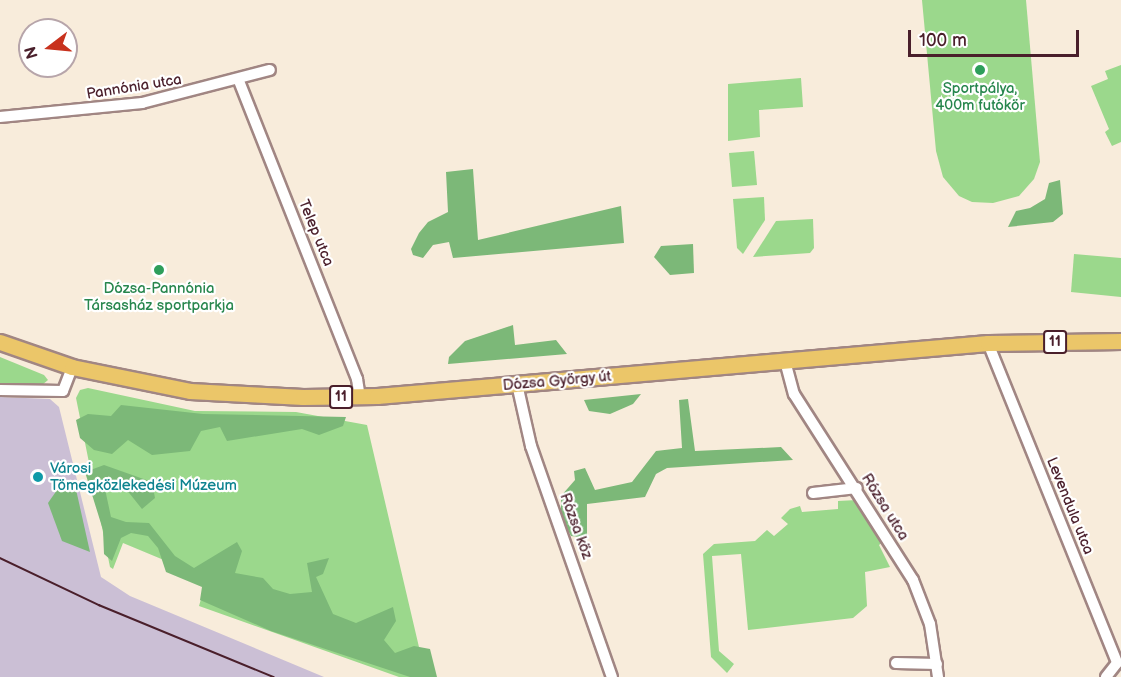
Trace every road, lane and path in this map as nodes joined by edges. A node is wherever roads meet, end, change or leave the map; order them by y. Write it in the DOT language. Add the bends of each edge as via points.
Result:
graph roads {
  1 [pos="270,70"];
  2 [pos="239,81"];
  3 [pos="0,117"];
  4 [pos="1121,341"];
  5 [pos="0,342"];
  6 [pos="988,343"];
  7 [pos="785,361"];
  8 [pos="72,367"];
  9 [pos="517,384"];
  10 [pos="0,390"];
  11 [pos="360,397"];
  12 [pos="857,488"];
  13 [pos="813,494"];
  14 [pos="896,663"];
  15 [pos="1119,663"];
  16 [pos="937,664"];
  17 [pos="612,677"];
  18 [pos="938,677"];
  19 [pos="1106,677"];
  1 -- 2 [label="street, Pannónia utca"];
  2 -- 3 [label="street, Pannónia utca" via="142,104"];
  2 -- 11 [label="street, Telep utca" via="357,379"];
  4 -- 6 [label="main road, Dózsa György út / 11"];
  5 -- 8 [label="main road, Dózsa György út / 11"];
  6 -- 7 [label="main road, Dózsa György út / 11"];
  6 -- 15 [label="street, Levendula utca"];
  7 -- 9 [label="main road, Dózsa György út / 11"];
  7 -- 12 [label="street, Rózsa utca" via="794,394"];
  8 -- 10 [label="street" via="63,391"];
  8 -- 11 [label="main road, Dózsa György út / 11" via="190,391 236,396"];
  9 -- 11 [label="main road, Dózsa György út / 11"];
  9 -- 17 [label="street, Rózsa köz" via="531,446 573,545"];
  12 -- 13 [label="street"];
  12 -- 16 [label="street, Rózsa utca" via="913,580 930,624"];
  14 -- 16 [label="street"];
  15 -- 19 [label="street, Levendula utca"];
  16 -- 18 [label="street, Rózsa utca"];
}
